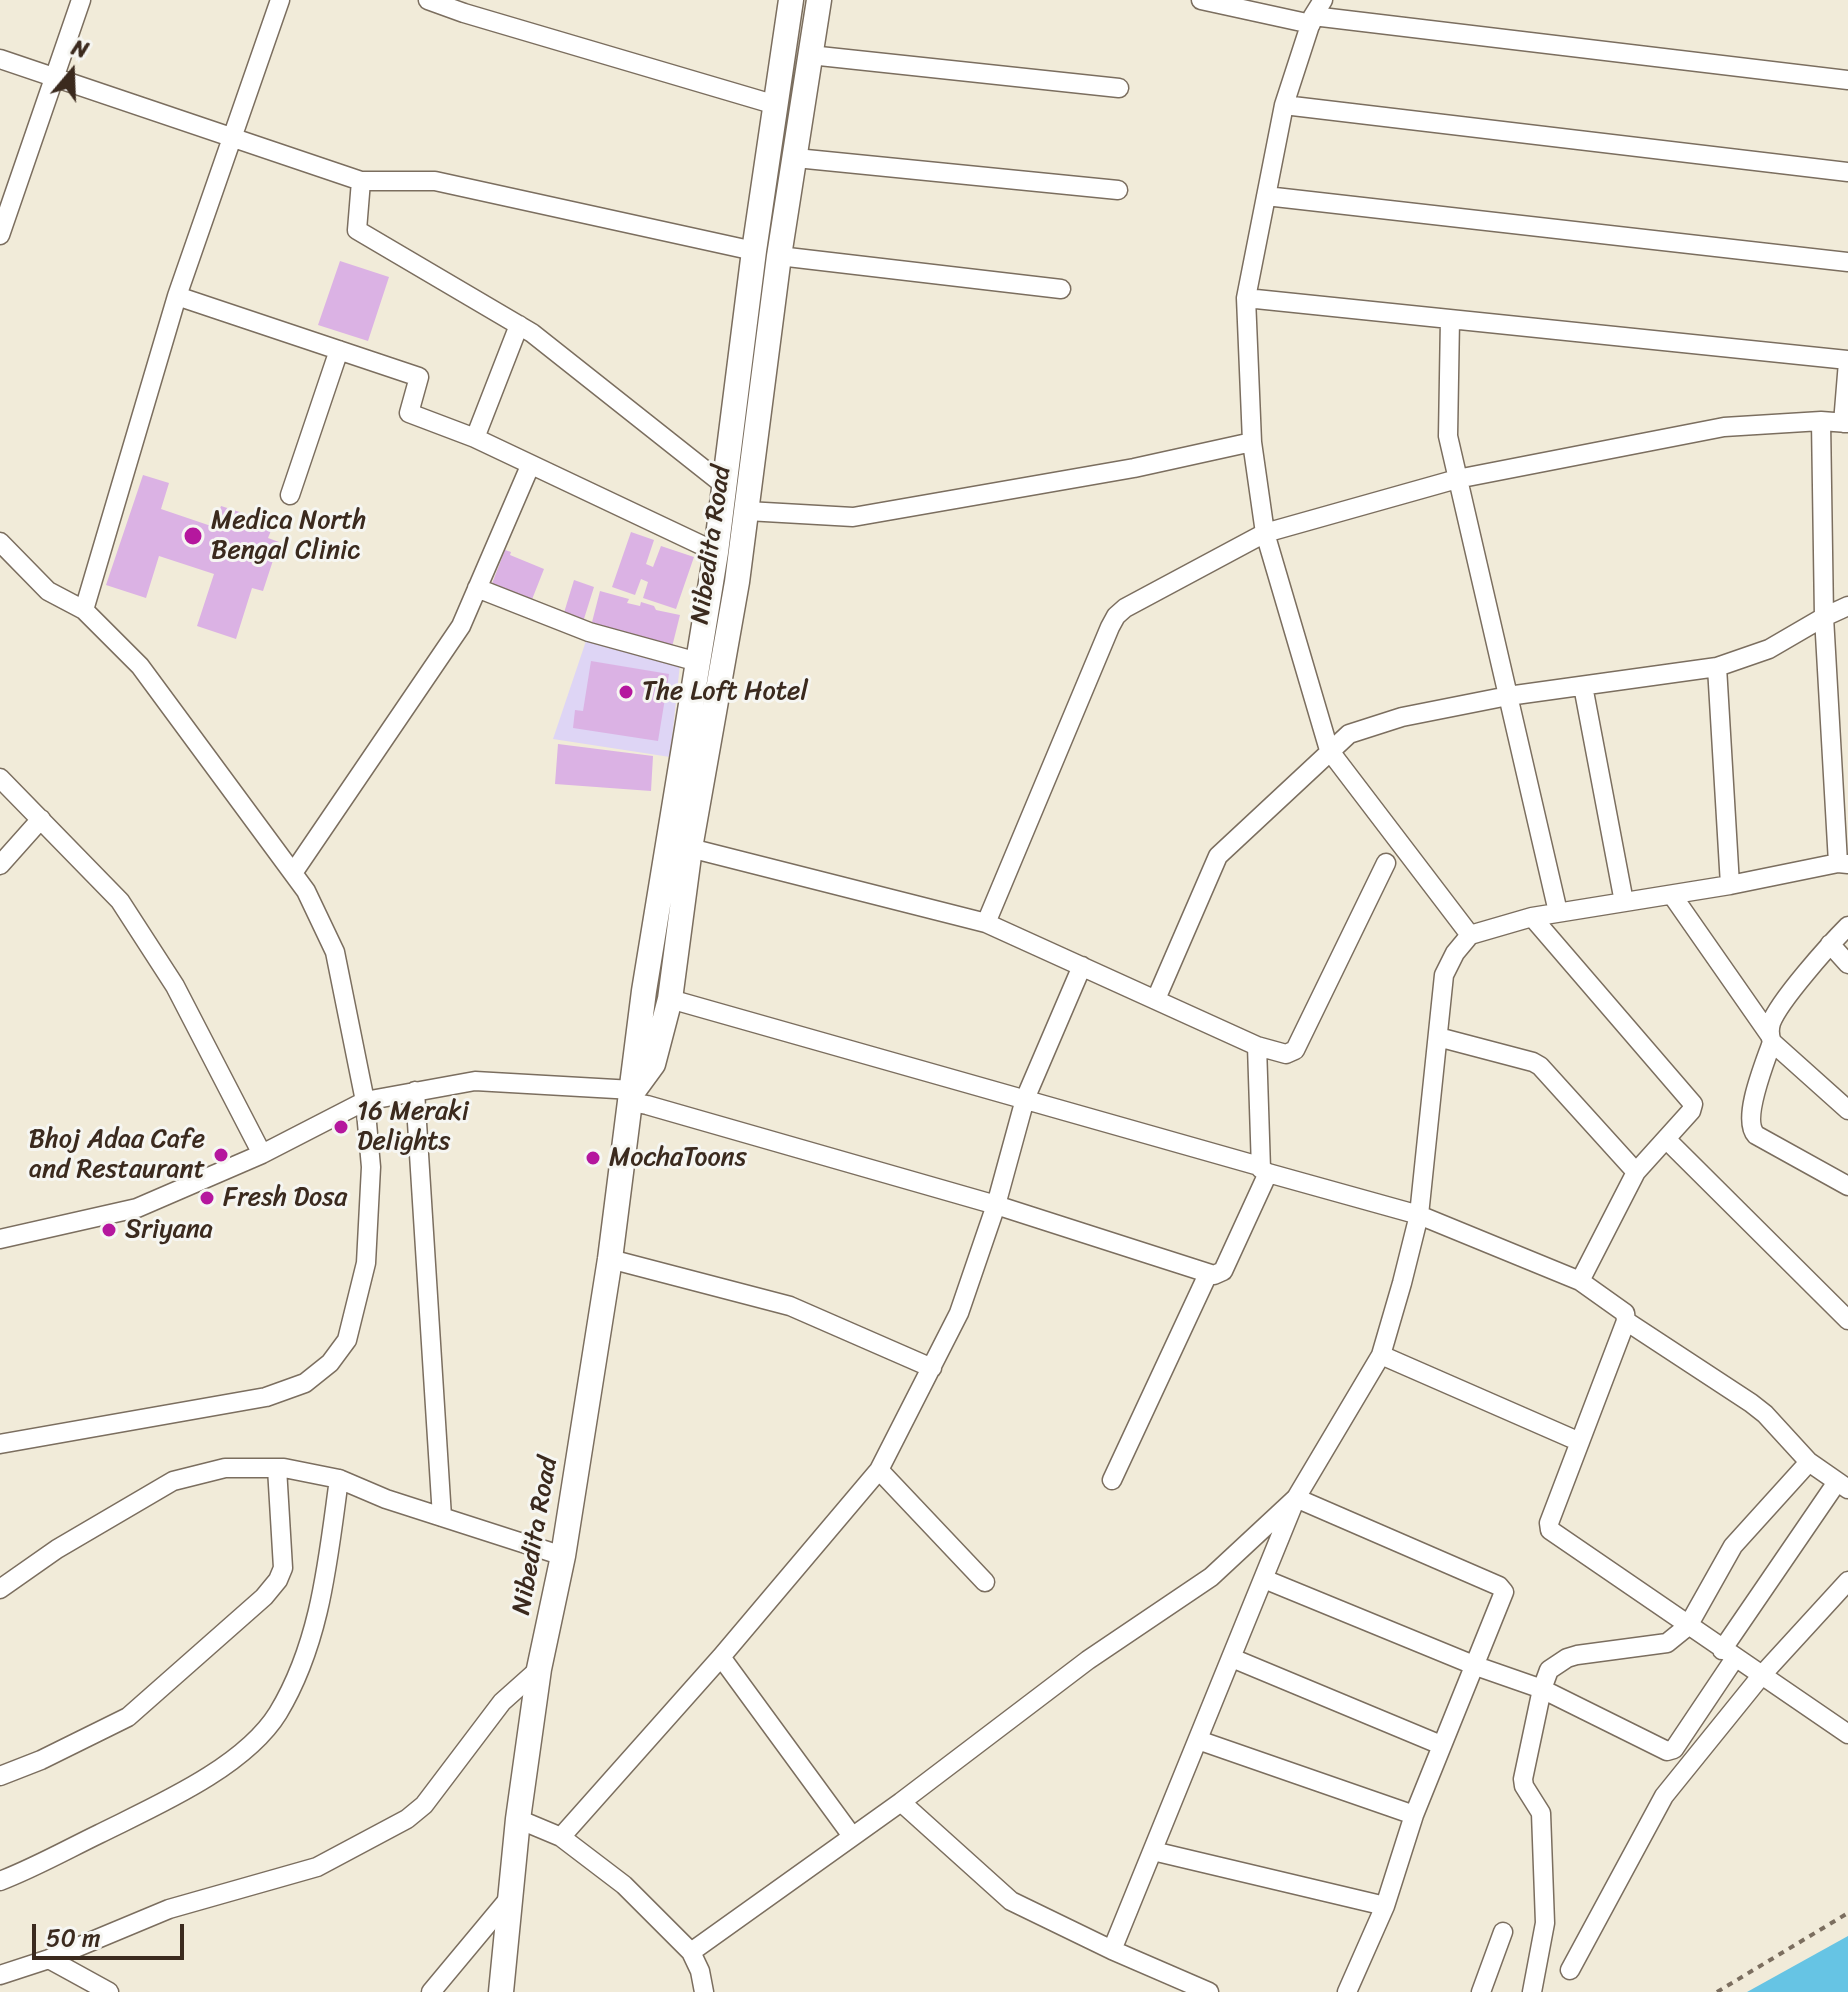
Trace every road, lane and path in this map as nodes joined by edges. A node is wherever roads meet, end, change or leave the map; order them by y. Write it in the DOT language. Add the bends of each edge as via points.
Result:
graph roads {
  1 [pos="81,0"];
  2 [pos="280,0"];
  3 [pos="428,0"];
  4 [pos="791,0"];
  5 [pos="819,0"];
  6 [pos="1201,0"];
  7 [pos="466,6"];
  8 [pos="1315,13"];
  9 [pos="810,55"];
  10 [pos="0,59"];
  11 [pos="54,79"];
  12 [pos="1848,80"];
  13 [pos="1119,88"];
  14 [pos="776,105"];
  15 [pos="1284,105"];
  16 [pos="232,138"];
  17 [pos="796,158"];
  18 [pos="1848,172"];
  19 [pos="361,181"];
  20 [pos="1118,190"];
  21 [pos="1266,196"];
  22 [pos="0,235"];
  23 [pos="754,251"];
  24 [pos="779,256"];
  25 [pos="1848,262"];
  26 [pos="1061,289"];
  27 [pos="177,296"];
  28 [pos="1246,298"];
  29 [pos="1450,319"];
  30 [pos="519,325"];
  31 [pos="339,350"];
  32 [pos="1848,361"];
  33 [pos="1821,421"];
  34 [pos="1846,423"];
  35 [pos="475,438"];
  36 [pos="1252,442"];
  37 [pos="530,466"];
  38 [pos="1457,479"];
  39 [pos="724,485"];
  40 [pos="290,495"];
  41 [pos="747,511"];
  42 [pos="1265,533"];
  43 [pos="0,542"];
  44 [pos="716,552"];
  45 [pos="477,588"];
  46 [pos="1848,606"];
  47 [pos="84,610"];
  48 [pos="1824,617"];
  49 [pos="698,662"];
  50 [pos="1717,667"];
  51 [pos="1583,686"];
  52 [pos="1508,696"];
  53 [pos="1329,750"];
  54 [pos="0,778"];
  55 [pos="41,819"];
  56 [pos="690,848"];
  57 [pos="1386,863"];
  58 [pos="1843,863"];
  59 [pos="0,865"];
  60 [pos="293,873"];
  61 [pos="1730,885"];
  62 [pos="1672,895"];
  63 [pos="1624,902"];
  64 [pos="1558,912"];
  65 [pos="1532,917"];
  66 [pos="986,923"];
  67 [pos="1848,926"];
  68 [pos="1470,935"];
  69 [pos="1830,944"];
  70 [pos="1848,964"];
  71 [pos="1082,966"];
  72 [pos="670,999"];
  73 [pos="1156,999"];
  74 [pos="1438,1037"];
  75 [pos="1770,1038"];
  76 [pos="1257,1046"];
  77 [pos="415,1091"];
  78 [pos="632,1096"];
  79 [pos="1025,1099"];
  80 [pos="365,1101"];
  81 [pos="1848,1110"];
  82 [pos="1666,1139"];
  83 [pos="262,1154"];
  84 [pos="1263,1169"];
  85 [pos="1636,1172"];
  86 [pos="1848,1186"];
  87 [pos="996,1205"];
  88 [pos="1419,1215"];
  89 [pos="0,1239"];
  90 [pos="610,1259"];
  91 [pos="1208,1274"];
  92 [pos="1580,1281"];
  93 [pos="1848,1320"];
  94 [pos="1626,1321"];
  95 [pos="1381,1355"];
  96 [pos="932,1368"];
  97 [pos="1580,1442"];
  98 [pos="0,1444"];
  99 [pos="1809,1462"];
  100 [pos="277,1468"];
  101 [pos="879,1470"];
  102 [pos="339,1479"];
  103 [pos="1112,1480"];
  104 [pos="1842,1486"];
  105 [pos="1296,1498"];
  106 [pos="442,1517"];
  107 [pos="563,1556"];
  108 [pos="1264,1579"];
  109 [pos="1848,1581"];
  110 [pos="985,1582"];
  111 [pos="0,1589"];
  112 [pos="1688,1626"];
  113 [pos="1728,1654"];
  114 [pos="721,1657"];
  115 [pos="1232,1658"];
  116 [pos="1476,1666"];
  117 [pos="539,1669"];
  118 [pos="1761,1676"];
  119 [pos="1542,1689"];
  120 [pos="1848,1734"];
  121 [pos="1198,1740"];
  122 [pos="1441,1745"];
  123 [pos="0,1776"];
  124 [pos="901,1802"];
  125 [pos="1414,1815"];
  126 [pos="518,1819"];
  127 [pos="852,1836"];
  128 [pos="561,1837"];
  129 [pos="1153,1851"];
  130 [pos="0,1881"];
  131 [pos="511,1896"];
  132 [pos="1385,1906"];
  133 [pos="1848,1913"];
  134 [pos="1503,1932"];
  135 [pos="1112,1950"];
  136 [pos="691,1952"];
  137 [pos="49,1959"];
  138 [pos="1570,1970"];
  139 [pos="0,1975"];
  140 [pos="504,1988"];
  141 [pos="109,1992"];
  142 [pos="431,1992"];
  143 [pos="704,1992"];
  144 [pos="1209,1992"];
  145 [pos="1347,1992"];
  146 [pos="1481,1992"];
  147 [pos="1532,1992"];
  148 [pos="1717,1992"];
  1 -- 11 [label="street"];
  2 -- 16 [label="street"];
  3 -- 7 [label="street"];
  4 -- 14 [label="street, Nibedita Road"];
  5 -- 9 [label="street, Nibedita Road"];
  6 -- 8 [label="street"];
  7 -- 14 [label="street"];
  8 -- 12 [label="street"];
  8 -- 15 [label="street"];
  9 -- 13 [label="street"];
  9 -- 17 [label="street, Nibedita Road"];
  10 -- 11 [label="street"];
  11 -- 16 [label="street"];
  11 -- 22 [label="street"];
  14 -- 23 [label="street, Nibedita Road"];
  15 -- 18 [label="street"];
  15 -- 21 [label="street"];
  16 -- 19 [label="street"];
  16 -- 27 [label="street"];
  17 -- 20 [label="street"];
  17 -- 24 [label="street, Nibedita Road"];
  19 -- 23 [label="street" via="435,181"];
  19 -- 30 [label="street" via="357,230"];
  21 -- 25 [label="street"];
  21 -- 28 [label="street"];
  23 -- 24 [label="street"];
  23 -- 39 [label="street, Nibedita Road"];
  24 -- 26 [label="street"];
  24 -- 41 [label="street, Nibedita Road"];
  27 -- 31 [label="street"];
  27 -- 47 [label="street"];
  28 -- 29 [label="street"];
  28 -- 36 [label="street"];
  29 -- 32 [label="street"];
  29 -- 38 [label="street" via="1447,417"];
  30 -- 35 [label="street"];
  30 -- 39 [label="street"];
  31 -- 35 [label="street" via="419,377 409,413"];
  31 -- 40 [label="street"];
  32 -- 34 [label="street"];
  33 -- 34 [label="street"];
  33 -- 38 [label="street" via="1724,427"];
  33 -- 48 [label="street"];
  35 -- 37 [label="street"];
  36 -- 41 [label="street" via="853,517"];
  36 -- 42 [label="street"];
  37 -- 44 [label="street"];
  37 -- 45 [label="street"];
  38 -- 42 [label="street"];
  38 -- 52 [label="street"];
  39 -- 44 [label="street, Nibedita Road"];
  41 -- 56 [label="street, Nibedita Road"];
  42 -- 53 [label="street"];
  42 -- 66 [label="street" via="1116,616"];
  43 -- 47 [label="street" via="48,591"];
  44 -- 49 [label="street, Nibedita Road"];
  45 -- 49 [label="street" via="589,632"];
  45 -- 60 [label="street" via="455,635"];
  46 -- 48 [label="street"];
  47 -- 60 [label="street" via="140,666"];
  48 -- 50 [label="street" via="1769,649"];
  48 -- 58 [label="street"];
  49 -- 78 [label="street, Nibedita Road" via="646,976"];
  50 -- 51 [label="street"];
  50 -- 61 [label="street"];
  51 -- 52 [label="street"];
  51 -- 63 [label="street"];
  52 -- 53 [label="street" via="1402,717 1349,734"];
  52 -- 64 [label="street"];
  53 -- 68 [label="street"];
  53 -- 73 [label="street" via="1218,856"];
  54 -- 55 [label="street"];
  55 -- 59 [label="street"];
  55 -- 83 [label="street" via="120,901 175,986"];
  56 -- 66 [label="street"];
  56 -- 72 [label="street, Nibedita Road"];
  57 -- 76 [label="street" via="1295,1050 1286,1054"];
  58 -- 61 [label="street"];
  60 -- 80 [label="street" via="335,952"];
  61 -- 62 [label="street"];
  62 -- 63 [label="street"];
  62 -- 75 [label="street"];
  63 -- 64 [label="street"];
  64 -- 65 [label="street"];
  65 -- 68 [label="street"];
  65 -- 82 [label="street" via="1692,1102 1691,1111"];
  66 -- 71 [label="street"];
  67 -- 69 [label="street"];
  68 -- 74 [label="street" via="1444,975"];
  69 -- 70 [label="street"];
  69 -- 75 [label="street" via="1775,1014"];
  71 -- 73 [label="street"];
  71 -- 79 [label="street"];
  72 -- 78 [label="street, Nibedita Road" via="653,1064"];
  72 -- 79 [label="street"];
  73 -- 76 [label="street"];
  74 -- 85 [label="street" via="1540,1066"];
  74 -- 88 [label="street"];
  75 -- 81 [label="street"];
  75 -- 86 [label="street" via="1750,1115 1751,1130"];
  76 -- 84 [label="street"];
  77 -- 78 [label="street" via="475,1081"];
  77 -- 80 [label="street"];
  77 -- 106 [label="street"];
  78 -- 87 [label="street"];
  78 -- 90 [label="street, Nibedita Road"];
  79 -- 84 [label="street"];
  79 -- 87 [label="street"];
  80 -- 83 [label="street"];
  80 -- 98 [label="street" via="371,1167 366,1263 347,1340 330,1363 305,1383 266,1397"];
  82 -- 85 [label="street"];
  82 -- 93 [label="street"];
  83 -- 89 [label="street" via="137,1208"];
  84 -- 88 [label="street"];
  84 -- 91 [label="street" via="1223,1271"];
  85 -- 92 [label="street"];
  87 -- 91 [label="street"];
  87 -- 96 [label="street" via="959,1313"];
  88 -- 92 [label="street"];
  88 -- 95 [label="street"];
  90 -- 96 [label="street" via="790,1306"];
  90 -- 107 [label="street, Nibedita Road"];
  91 -- 103 [label="street"];
  92 -- 94 [label="street" via="1625,1313"];
  94 -- 97 [label="street"];
  94 -- 99 [label="street" via="1751,1403"];
  95 -- 97 [label="street"];
  95 -- 105 [label="street"];
  96 -- 101 [label="street"];
  97 -- 112 [label="street" via="1550,1530"];
  99 -- 104 [label="street"];
  99 -- 112 [label="street" via="1733,1546"];
  100 -- 102 [label="street"];
  100 -- 111 [label="street" via="225,1468 173,1481"];
  100 -- 123 [label="street" via="283,1568 264,1597 128,1717"];
  101 -- 110 [label="street"];
  101 -- 114 [label="street"];
  102 -- 106 [label="street"];
  102 -- 130 [label="street" via="321,1604 303,1660 259,1737 168,1799"];
  104 -- 113 [label="street"];
  105 -- 108 [label="street"];
  105 -- 116 [label="street" via="1502,1588"];
  105 -- 124 [label="street" via="1211,1577 1088,1660"];
  106 -- 107 [label="street"];
  107 -- 117 [label="street, Nibedita Road"];
  108 -- 115 [label="street"];
  108 -- 116 [label="street"];
  109 -- 118 [label="street"];
  112 -- 113 [label="street"];
  112 -- 119 [label="street" via="1667,1643 1567,1658 1549,1670"];
  113 -- 118 [label="street"];
  113 -- 119 [label="street" via="1671,1751"];
  114 -- 127 [label="street"];
  114 -- 128 [label="street"];
  115 -- 121 [label="street"];
  115 -- 122 [label="street"];
  116 -- 119 [label="street"];
  116 -- 122 [label="street"];
  117 -- 126 [label="street, Nibedita Road"];
  117 -- 137 [label="street" via="502,1702 424,1805 407,1819 317,1867 169,1909"];
  118 -- 120 [label="street"];
  118 -- 138 [label="street" via="1664,1796"];
  119 -- 147 [label="street" via="1523,1783 1541,1813 1545,1923"];
  121 -- 125 [label="street"];
  121 -- 129 [label="street"];
  122 -- 125 [label="street"];
  124 -- 127 [label="street"];
  124 -- 135 [label="street" via="1011,1901"];
  125 -- 132 [label="street"];
  126 -- 128 [label="street"];
  126 -- 131 [label="street, Nibedita Road"];
  127 -- 136 [label="street"];
  128 -- 136 [label="street" via="624,1885"];
  129 -- 132 [label="street"];
  129 -- 135 [label="street"];
  131 -- 140 [label="street, Nibedita Road"];
  131 -- 142 [label="street"];
  132 -- 145 [label="street"];
  133 -- 148 [label="path"];
  134 -- 146 [label="street"];
  135 -- 144 [label="street"];
  136 -- 143 [label="street"];
  137 -- 139 [label="street"];
  137 -- 141 [label="street"];
}
